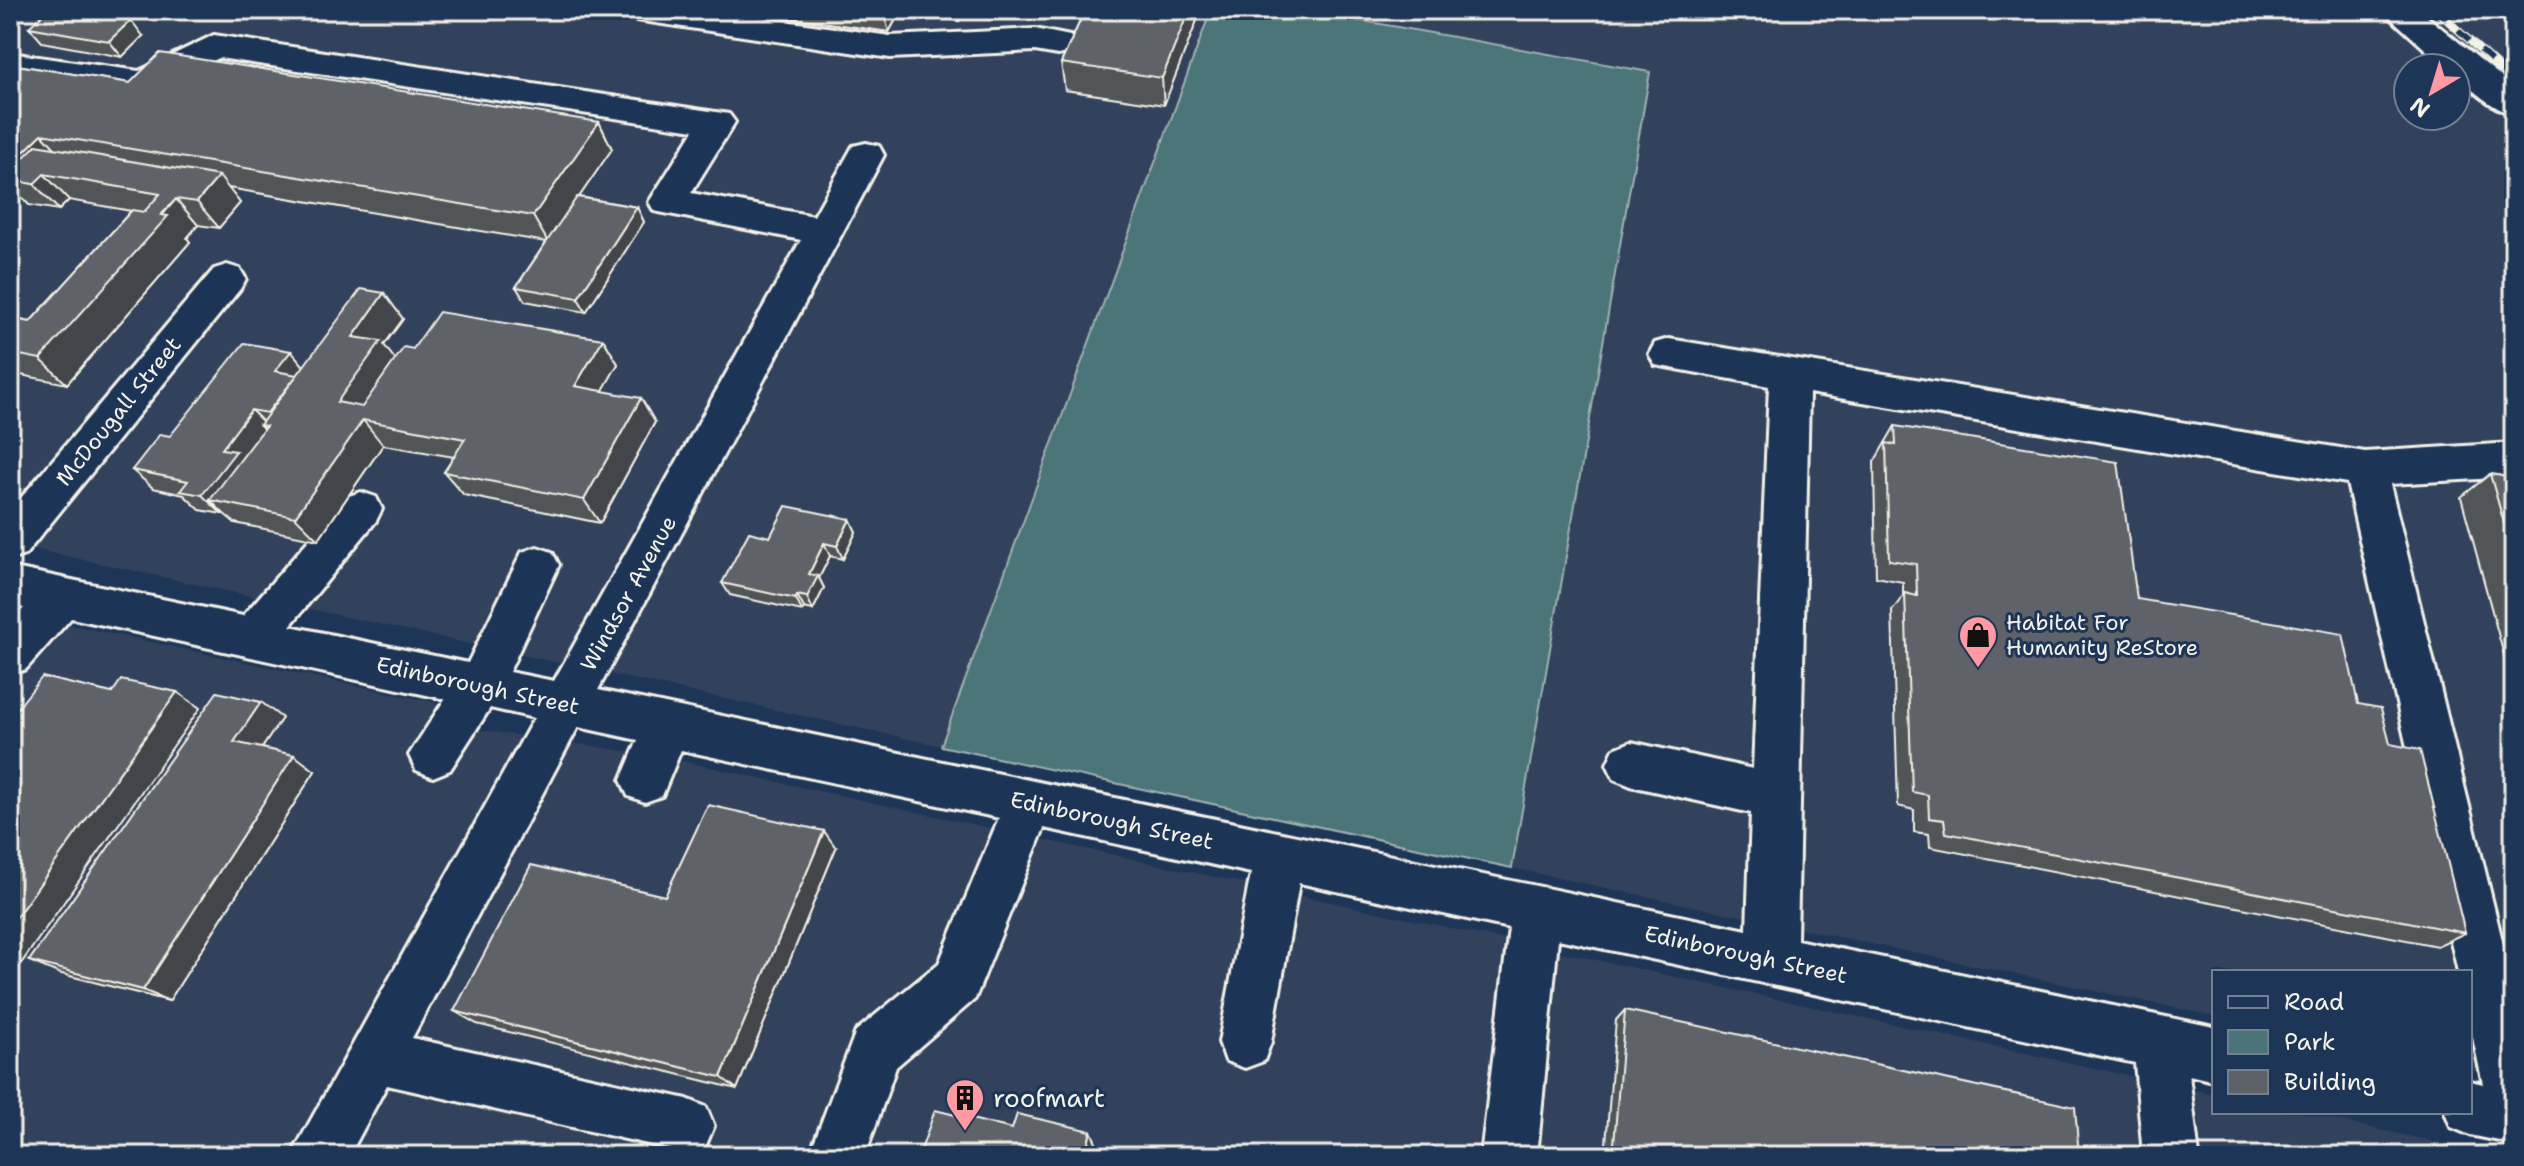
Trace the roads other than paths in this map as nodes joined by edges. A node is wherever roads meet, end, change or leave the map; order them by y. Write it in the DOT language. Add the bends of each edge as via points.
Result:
graph roads {
  1 [pos="636,10"];
  2 [pos="2398,10"];
  3 [pos="1058,44"];
  4 [pos="10,64"];
  5 [pos="2514,103"];
  6 [pos="866,155"];
  7 [pos="825,231"];
  8 [pos="227,279"];
  9 [pos="1669,354"];
  10 [pos="1789,374"];
  11 [pos="2514,460"];
  12 [pos="2365,469"];
  13 [pos="361,509"];
  14 [pos="10,542"];
  15 [pos="537,565"];
  16 [pos="10,586"];
  17 [pos="62,597"];
  18 [pos="253,637"];
  19 [pos="10,655"];
  20 [pos="480,685"];
  21 [pos="567,704"];
  22 [pos="668,725"];
  23 [pos="433,755"];
  24 [pos="1631,764"];
  25 [pos="645,780"];
  26 [pos="1776,796"];
  27 [pos="1030,802"];
  28 [pos="1279,855"];
  29 [pos="1536,909"];
  30 [pos="1771,959"];
  31 [pos="1245,1042"];
  32 [pos="2159,1042"];
  33 [pos="2212,1054"];
  34 [pos="374,1056"];
  35 [pos="2514,1099"];
  36 [pos="2472,1108"];
  37 [pos="2514,1117"];
  38 [pos="687,1126"];
  39 [pos="319,1156"];
  40 [pos="837,1156"];
  41 [pos="1509,1156"];
  42 [pos="2171,1156"];
  1 -- 3 [label="street" via="890,47 1035,40"];
  2 -- 5 [label="street"];
  4 -- 7 [label="street" via="144,83 214,46 717,122 667,202"];
  6 -- 7 [label="street, Windsor Avenue"];
  7 -- 21 [label="street, Windsor Avenue"];
  8 -- 14 [label="street, McDougall Street"];
  9 -- 10 [label="street"];
  10 -- 12 [label="street"];
  10 -- 26 [label="street"];
  11 -- 12 [label="street"];
  12 -- 35 [label="street"];
  13 -- 18 [label="street"];
  15 -- 20 [label="street"];
  16 -- 17 [label="street, Edinborough Street"];
  17 -- 18 [label="street, Edinborough Street"];
  17 -- 19 [label="street"];
  18 -- 20 [label="street, Edinborough Street"];
  20 -- 21 [label="street, Edinborough Street"];
  20 -- 23 [label="street"];
  21 -- 22 [label="street, Edinborough Street"];
  21 -- 34 [label="street, Windsor Avenue"];
  22 -- 25 [label="street"];
  22 -- 27 [label="street, Edinborough Street"];
  24 -- 26 [label="street"];
  26 -- 30 [label="street"];
  27 -- 28 [label="street, Edinborough Street"];
  27 -- 40 [label="street" via="957,981 875,1050"];
  28 -- 29 [label="street, Edinborough Street"];
  28 -- 31 [label="street"];
  29 -- 30 [label="street, Edinborough Street"];
  29 -- 41 [label="street"];
  30 -- 32 [label="street, Edinborough Street"];
  32 -- 33 [label="street, Edinborough Street"];
  32 -- 42 [label="street"];
  34 -- 38 [label="street"];
  34 -- 39 [label="street, Windsor Avenue"];
  36 -- 37 [label="street"];
}
